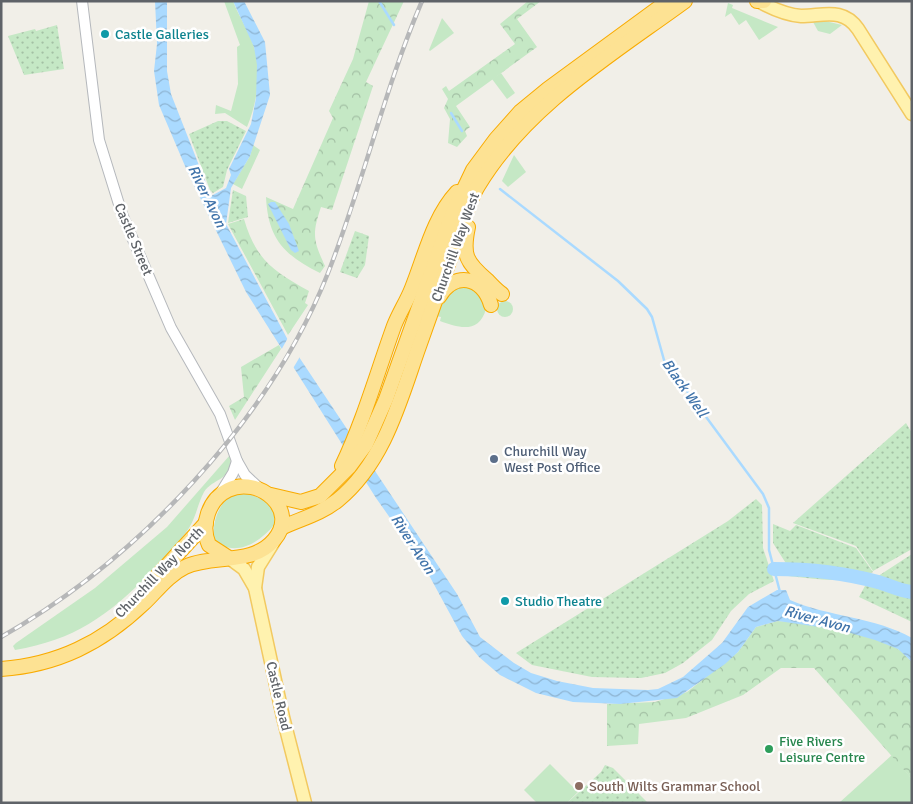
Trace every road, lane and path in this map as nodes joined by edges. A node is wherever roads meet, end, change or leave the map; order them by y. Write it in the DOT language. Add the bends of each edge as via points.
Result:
graph roads {
  1 [pos="82,1"];
  2 [pos="668,1"];
  3 [pos="685,1"];
  4 [pos="793,1"];
  5 [pos="760,2"];
  6 [pos="800,16"];
  7 [pos="912,114"];
  8 [pos="492,164"];
  9 [pos="468,178"];
  10 [pos="502,294"];
  11 [pos="491,304"];
  12 [pos="427,310"];
  13 [pos="417,334"];
  14 [pos="362,440"];
  15 [pos="236,462"];
  16 [pos="265,492"];
  17 [pos="220,495"];
  18 [pos="206,523"];
  19 [pos="277,534"];
  20 [pos="229,558"];
  21 [pos="255,588"];
  22 [pos="4,662"];
  23 [pos="305,803"];
  1 -- 15 [label="street, Castle Street" via="97,125 113,188 171,328 220,414"];
  2 -- 9 [label="highway, Churchill Way West" via="520,112"];
  3 -- 8 [label="highway, Churchill Way West" via="553,99 526,123"];
  4 -- 6 [label="main road"];
  5 -- 6 [label="main road" via="780,12"];
  6 -- 7 [label="main road" via="834,13 854,24"];
  8 -- 10 [label="highway" via="468,228 466,252 470,264"];
  8 -- 12 [label="highway, Churchill Way West" via="477,188"];
  9 -- 12 [label="highway, Churchill Way West" via="453,212"];
  9 -- 14 [label="highway" via="448,201 394,324"];
  11 -- 12 [label="highway" via="479,284 466,280 442,292"];
  12 -- 13 [label="highway, Churchill Way West"];
  13 -- 14 [label="highway, Churchill Way West" via="377,422"];
  13 -- 19 [label="highway, Churchill Way West" via="397,409 374,458 329,506"];
  14 -- 16 [label="highway" via="333,484 320,496 301,502"];
  15 -- 16 [label="street, Castle Street" via="245,475"];
  15 -- 17 [label="street"];
  16 -- 17 [label="highway" via="242,486"];
  16 -- 19 [label="highway" via="281,511"];
  17 -- 18 [label="highway" via="213,502"];
  18 -- 20 [label="highway" via="209,545"];
  18 -- 22 [label="highway, Churchill Way North" via="115,619 76,642 50,652"];
  19 -- 20 [label="highway" via="254,553"];
  19 -- 21 [label="main road" via="258,567"];
  20 -- 21 [label="main road" via="244,569"];
  20 -- 22 [label="highway, Churchill Way North" via="182,568 117,627 76,652 35,665"];
  21 -- 23 [label="main road, Castle Road"];
}
